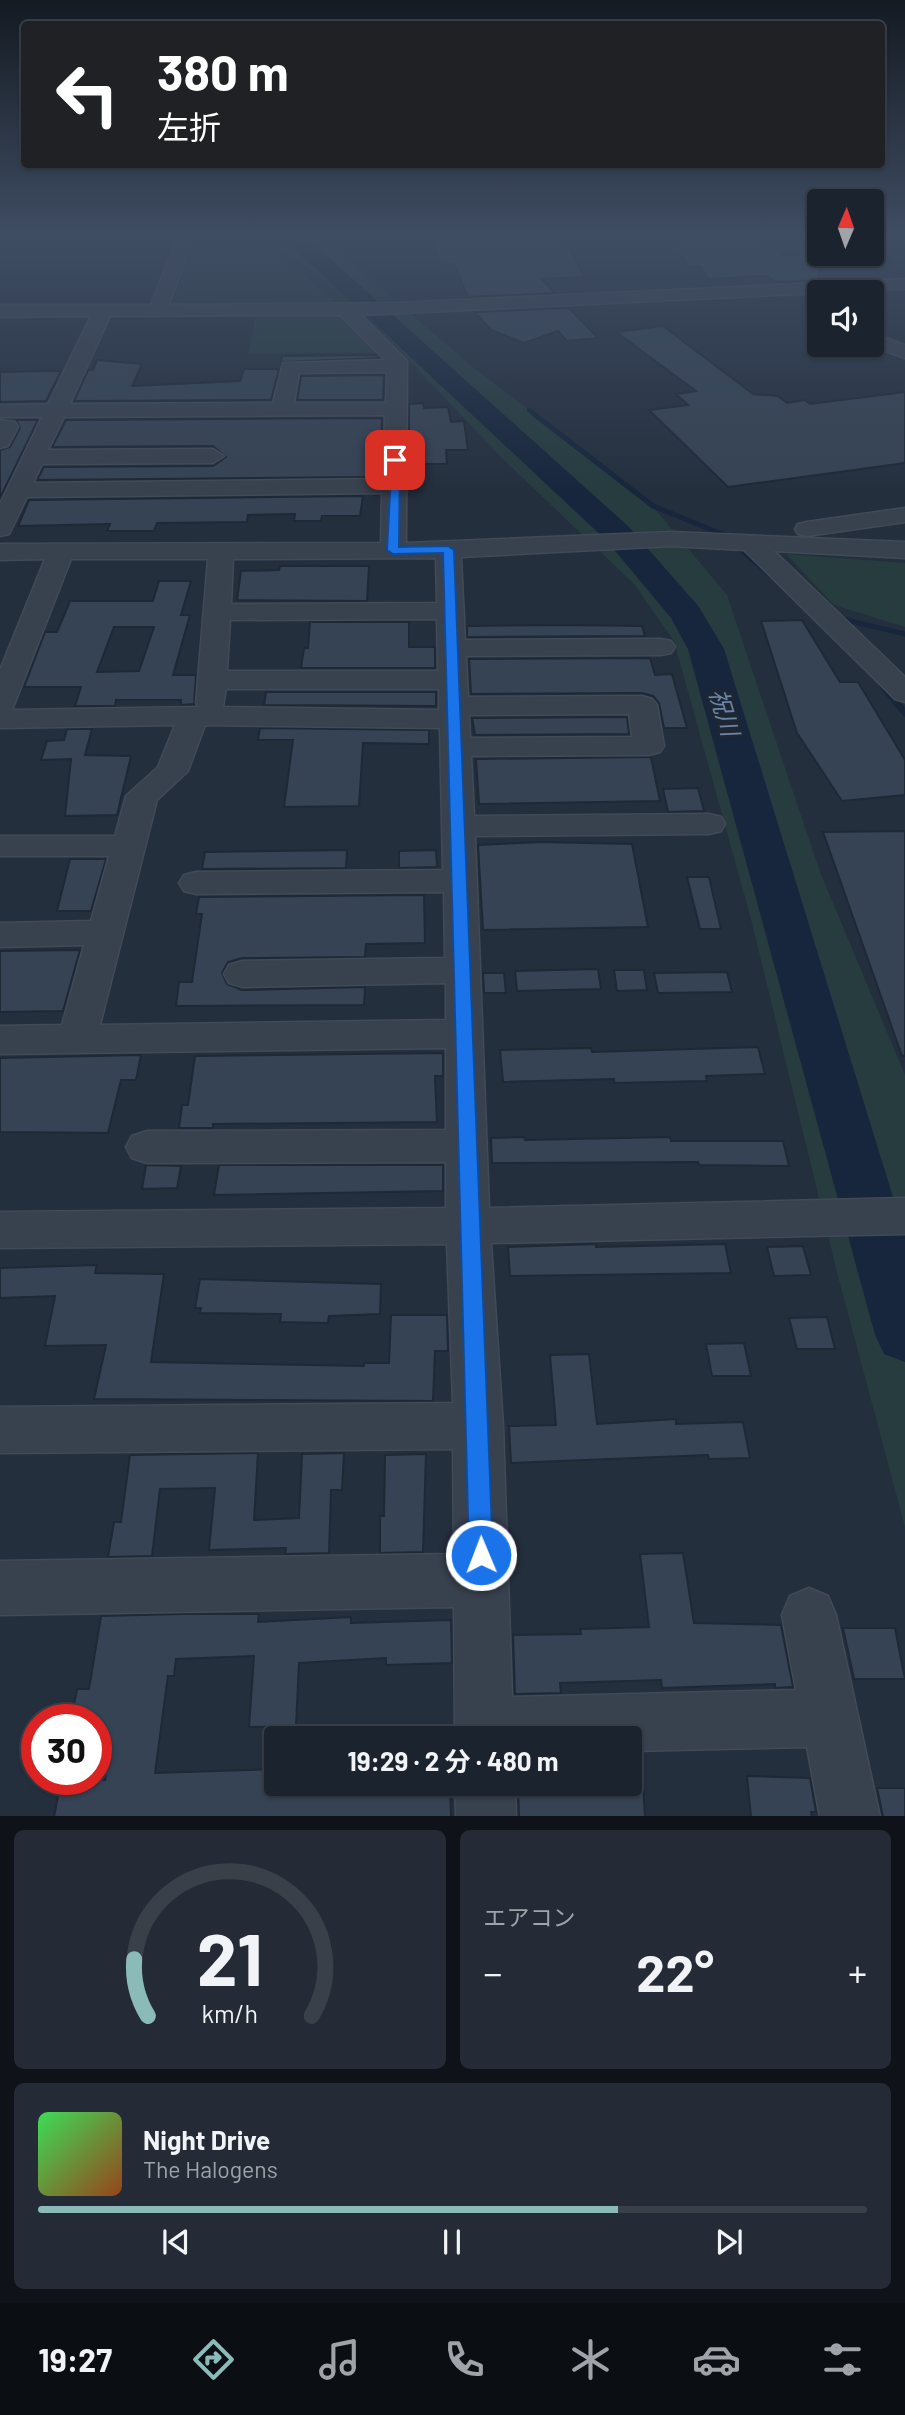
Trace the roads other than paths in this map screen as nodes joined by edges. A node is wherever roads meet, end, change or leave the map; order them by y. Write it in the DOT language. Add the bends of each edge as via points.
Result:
graph roads {
  1 [pos="97,323"];
  2 [pos="360,323"];
  3 [pos="893,326"];
  4 [pos="884,327"];
  5 [pos="884,344"];
  6 [pos="905,352"];
  7 [pos="397,366"];
  8 [pos="282,409"];
  9 [pos="397,409"];
  10 [pos="0,411"];
  11 [pos="56,411"];
  12 [pos="0,427"];
  13 [pos="0,441"];
  14 [pos="212,456"];
  15 [pos="34,457"];
  16 [pos="395,486"];
  17 [pos="11,494"];
  18 [pos="905,515"];
  19 [pos="0,529"];
  20 [pos="749,541"];
  21 [pos="780,543"];
  22 [pos="393,550"];
  23 [pos="448,550"];
  24 [pos="905,550"];
  25 [pos="222,551"];
  26 [pos="0,552"];
  27 [pos="61,552"];
  28 [pos="451,611"];
  29 [pos="217,612"];
  30 [pos="661,647"];
  31 [pos="452,648"];
  32 [pos="213,680"];
  33 [pos="905,693"];
  34 [pos="0,706"];
  35 [pos="455,713"];
  36 [pos="202,716"];
  37 [pos="0,719"];
  38 [pos="709,824"];
  39 [pos="459,826"];
  40 [pos="0,846"];
  41 [pos="128,846"];
  42 [pos="461,881"];
  43 [pos="196,883"];
  44 [pos="105,933"];
  45 [pos="0,935"];
  46 [pos="464,970"];
  47 [pos="242,974"];
  48 [pos="465,1034"];
  49 [pos="0,1040"];
  50 [pos="77,1040"];
  51 [pos="467,1146"];
  52 [pos="147,1147"];
  53 [pos="905,1216"];
  54 [pos="468,1226"];
  55 [pos="0,1230"];
  56 [pos="478,1426"];
  57 [pos="0,1430"];
  58 [pos="481,1580"];
  59 [pos="0,1588"];
  60 [pos="809,1615"];
  61 [pos="830,1718"];
  62 [pos="484,1726"];
  63 [pos="632,1726"];
  64 [pos="485,1796"];
  65 [pos="486,1816"];
  66 [pos="850,1816"];
  1 -- 11 [label="street"];
  2 -- 7 [label="street"];
  3 -- 4 [label="street"];
  5 -- 6 [label="street"];
  7 -- 8 [label="street" via="290,367"];
  7 -- 9 [label="street"];
  8 -- 9 [label="street"];
  8 -- 11 [label="street"];
  9 -- 16 [label="street"];
  10 -- 11 [label="street"];
  11 -- 15 [label="street"];
  12 -- 13 [label="street" via="7,427"];
  14 -- 15 [label="street"];
  15 -- 17 [label="street"];
  16 -- 17 [label="street"];
  16 -- 22 [label="street"];
  17 -- 19 [label="street"];
  18 -- 21 [label="street" via="793,532"];
  20 -- 21 [label="street"];
  20 -- 23 [label="street" via="607,540"];
  20 -- 33 [label="street"];
  21 -- 24 [label="street"];
  22 -- 23 [label="street"];
  22 -- 25 [label="street"];
  23 -- 28 [label="street"];
  25 -- 27 [label="street"];
  25 -- 29 [label="street"];
  26 -- 27 [label="street"];
  27 -- 34 [label="street"];
  28 -- 29 [label="street"];
  28 -- 31 [label="street"];
  29 -- 32 [label="street"];
  30 -- 31 [label="street"];
  31 -- 35 [label="street"];
  32 -- 35 [label="street"];
  32 -- 36 [label="street"];
  35 -- 35 [label="street" via="642,705 649,746"];
  35 -- 36 [label="street"];
  35 -- 39 [label="street"];
  36 -- 37 [label="street"];
  36 -- 41 [label="street" via="172,771 142,796"];
  38 -- 39 [label="street"];
  39 -- 42 [label="street"];
  40 -- 41 [label="street"];
  41 -- 44 [label="street"];
  42 -- 43 [label="street"];
  42 -- 46 [label="street"];
  44 -- 45 [label="street"];
  44 -- 50 [label="street"];
  46 -- 47 [label="street"];
  46 -- 48 [label="street"];
  48 -- 50 [label="street"];
  48 -- 51 [label="street"];
  49 -- 50 [label="street"];
  51 -- 52 [label="street"];
  51 -- 54 [label="street"];
  53 -- 54 [label="street"];
  54 -- 55 [label="street"];
  54 -- 56 [label="street"];
  56 -- 57 [label="street"];
  56 -- 58 [label="street"];
  58 -- 59 [label="street"];
  58 -- 62 [label="street"];
  60 -- 61 [label="street"];
  61 -- 63 [label="street"];
  61 -- 66 [label="street"];
  64 -- 65 [label="street"];
}
